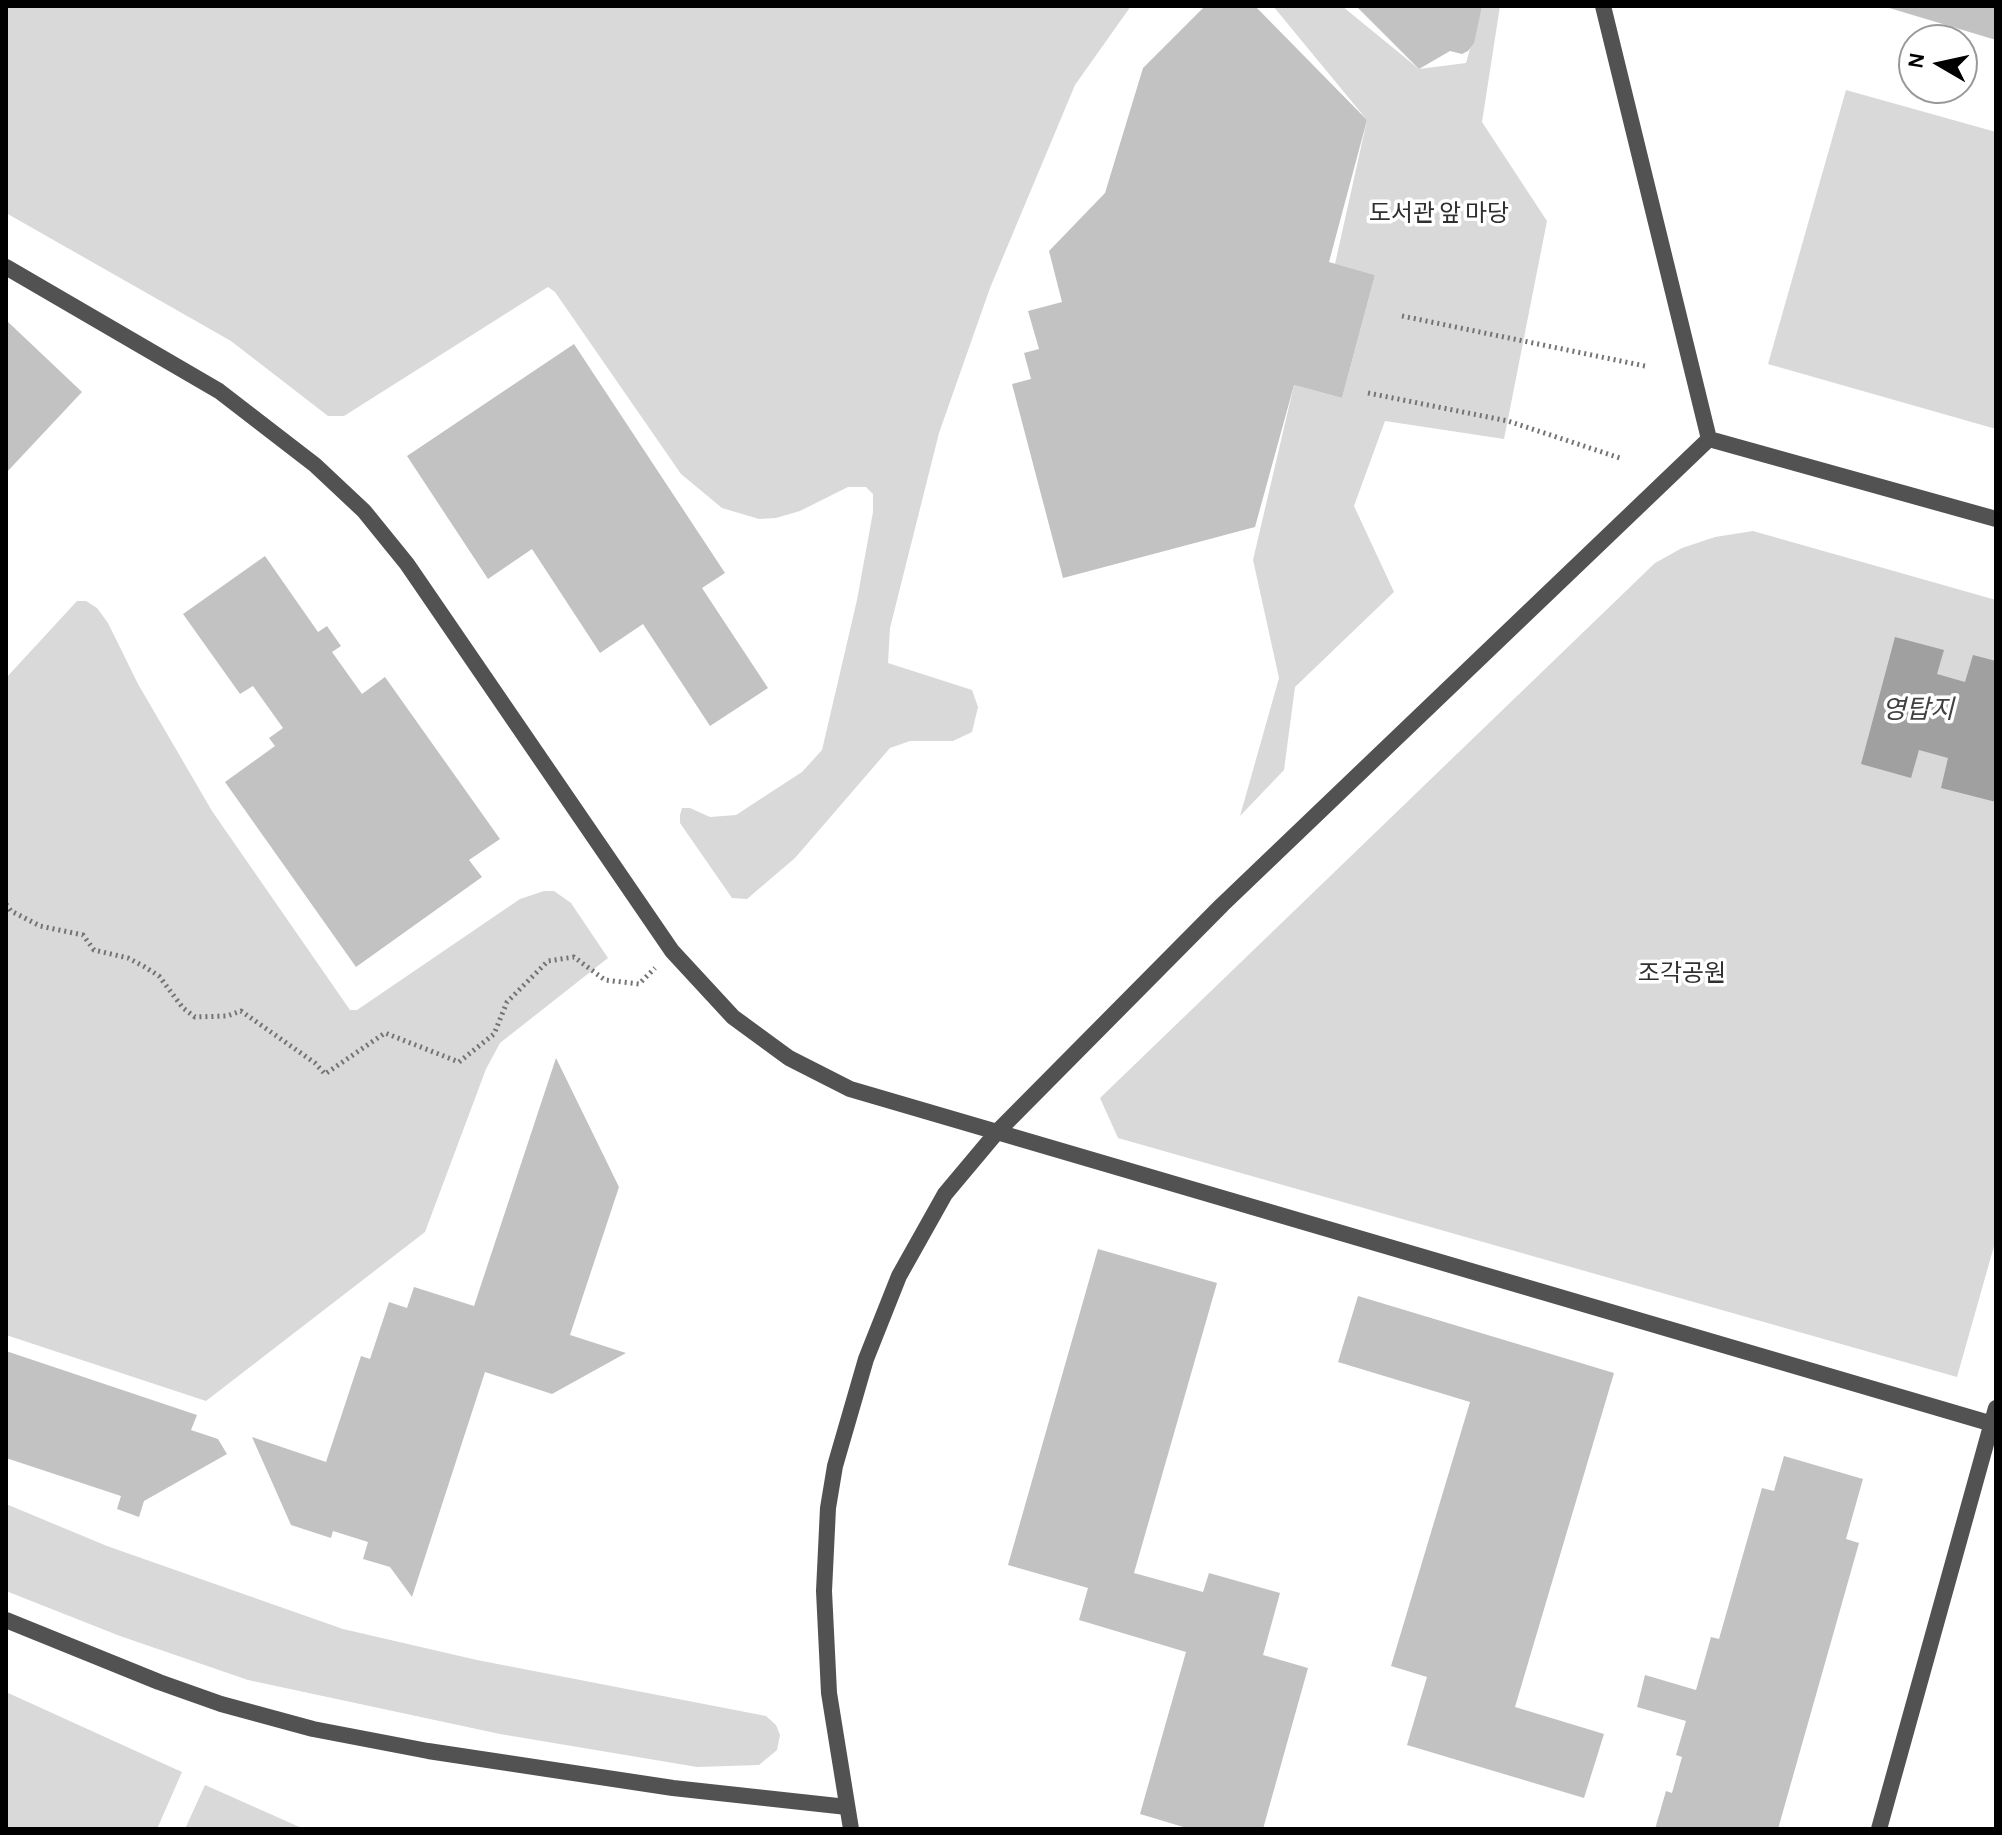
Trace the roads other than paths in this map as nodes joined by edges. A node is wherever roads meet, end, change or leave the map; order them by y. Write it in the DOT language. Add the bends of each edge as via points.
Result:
graph roads {
  1 [pos="1603,6"];
  2 [pos="6,267"];
  3 [pos="1709,439"];
  4 [pos="1996,519"];
  5 [pos="997,1132"];
  6 [pos="1995,1419"];
  7 [pos="6,1620"];
  8 [pos="847,1807"];
  9 [pos="851,1829"];
  10 [pos="1879,1829"];
  1 -- 3 [label="street"];
  2 -- 5 [label="street" via="219,391 315,465 364,511 407,564 672,951 733,1017 789,1058 879,1100"];
  3 -- 4 [label="street"];
  3 -- 5 [label="street" via="1222,905"];
  5 -- 6 [label="street"];
  5 -- 8 [label="street" via="945,1194 899,1276 866,1359 835,1466 824,1591 829,1693"];
  6 -- 10 [label="street"];
  7 -- 8 [label="street" via="221,1704 313,1729 645,1784"];
  8 -- 9 [label="street"];
}
